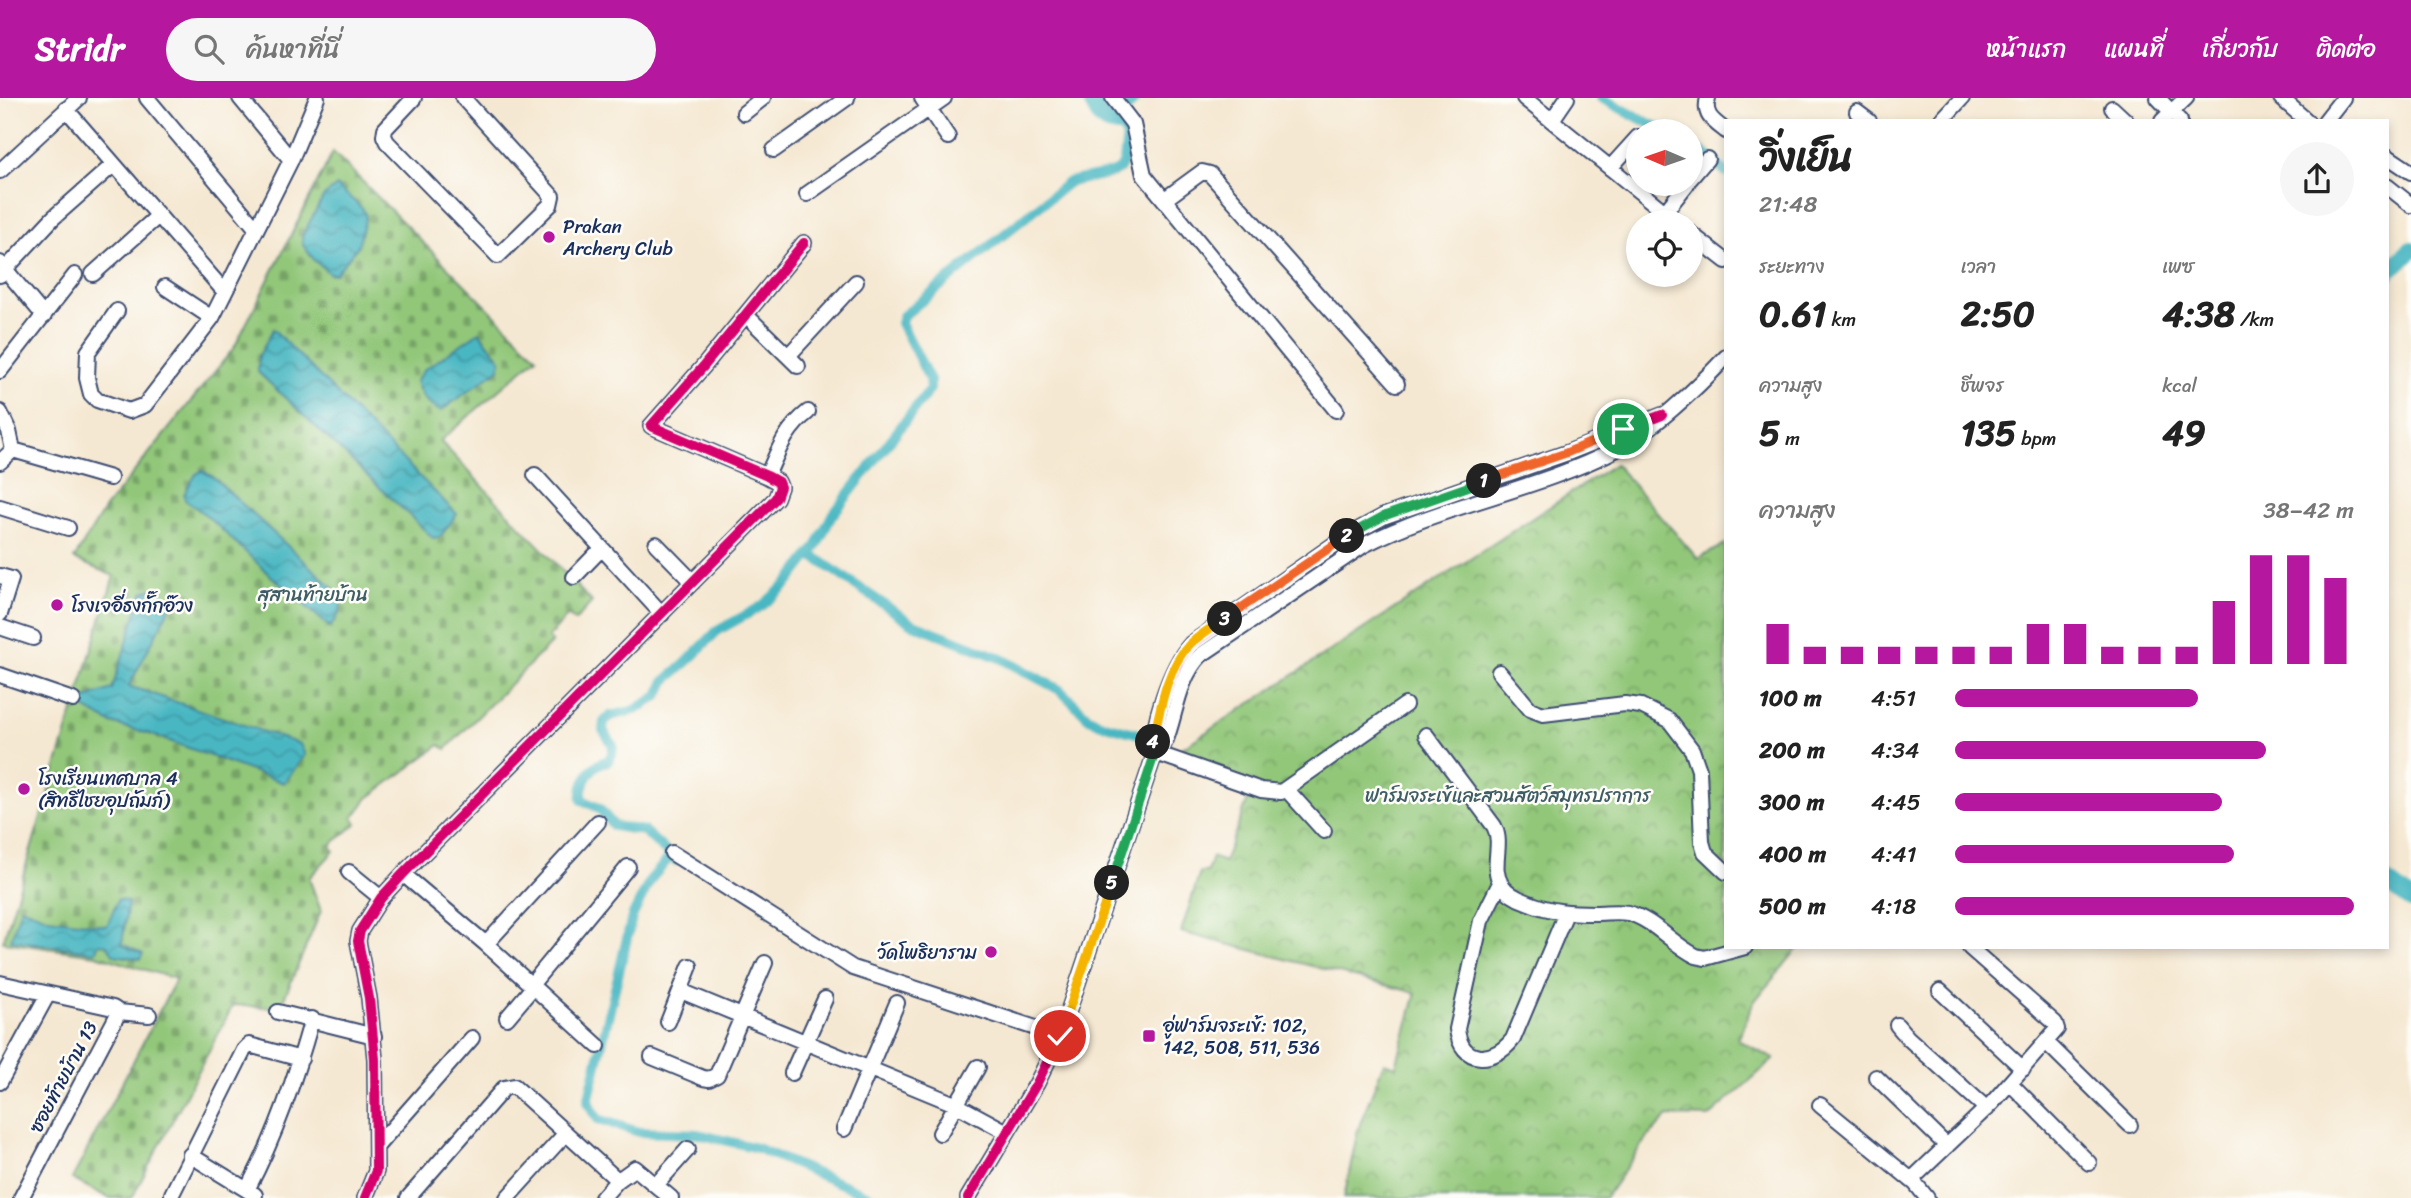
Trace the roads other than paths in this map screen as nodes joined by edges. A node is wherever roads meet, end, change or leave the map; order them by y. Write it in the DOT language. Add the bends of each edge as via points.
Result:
graph roads {
  1 [pos="79,98"];
  2 [pos="147,98"];
  3 [pos="317,98"];
  4 [pos="414,98"];
  5 [pos="463,98"];
  6 [pos="763,98"];
  7 [pos="848,98"];
  8 [pos="944,98"];
  9 [pos="1113,98"];
  10 [pos="1524,98"];
  11 [pos="1567,98"];
  12 [pos="1708,98"];
  13 [pos="1962,98"];
  14 [pos="2158,98"];
  15 [pos="2186,98"];
  16 [pos="2281,98"];
  17 [pos="2343,98"];
  18 [pos="249,101"];
  19 [pos="2296,103"];
  20 [pos="926,104"];
  21 [pos="2112,108"];
  22 [pos="66,109"];
  23 [pos="744,113"];
  24 [pos="2171,118"];
  25 [pos="2332,118"];
  26 [pos="1943,119"];
  27 [pos="2124,119"];
  28 [pos="2305,119"];
  29 [pos="1552,120"];
  30 [pos="1724,129"];
  31 [pos="948,137"];
  32 [pos="774,150"];
  33 [pos="1626,150"];
  34 [pos="2389,157"];
  35 [pos="1707,159"];
  36 [pos="291,160"];
  37 [pos="1703,164"];
  38 [pos="113,165"];
  39 [pos="1610,168"];
  40 [pos="0,171"];
  41 [pos="2411,172"];
  42 [pos="2389,188"];
  43 [pos="807,194"];
  44 [pos="1678,196"];
  45 [pos="1165,199"];
  46 [pos="2411,205"];
  47 [pos="1662,210"];
  48 [pos="1667,210"];
  49 [pos="157,217"];
  50 [pos="257,228"];
  51 [pos="1703,241"];
  52 [pos="804,243"];
  53 [pos="1723,253"];
  54 [pos="1,269"];
  55 [pos="93,274"];
  56 [pos="75,275"];
  57 [pos="856,282"];
  58 [pos="164,287"];
  59 [pos="224,291"];
  60 [pos="117,311"];
  61 [pos="746,315"];
  62 [pos="44,316"];
  63 [pos="212,318"];
  64 [pos="1723,365"];
  65 [pos="0,371"];
  66 [pos="1397,384"];
  67 [pos="1336,410"];
  68 [pos="0,412"];
  69 [pos="808,412"];
  70 [pos="13,450"];
  71 [pos="0,462"];
  72 [pos="535,475"];
  73 [pos="767,475"];
  74 [pos="110,478"];
  75 [pos="0,507"];
  76 [pos="68,528"];
  77 [pos="656,544"];
  78 [pos="602,548"];
  79 [pos="0,576"];
  80 [pos="574,577"];
  81 [pos="693,582"];
  82 [pos="0,614"];
  83 [pos="662,614"];
  84 [pos="0,627"];
  85 [pos="33,638"];
  86 [pos="1499,672"];
  87 [pos="0,675"];
  88 [pos="72,700"];
  89 [pos="1405,705"];
  90 [pos="1426,735"];
  91 [pos="1156,757"];
  92 [pos="1287,790"];
  93 [pos="598,822"];
  94 [pos="1324,831"];
  95 [pos="672,853"];
  96 [pos="628,867"];
  97 [pos="1724,870"];
  98 [pos="349,872"];
  99 [pos="403,874"];
  100 [pos="1500,883"];
  101 [pos="381,898"];
  102 [pos="1566,913"];
  103 [pos="486,944"];
  104 [pos="1738,949"];
  105 [pos="1971,949"];
  106 [pos="765,963"];
  107 [pos="690,966"];
  108 [pos="0,982"];
  109 [pos="532,986"];
  110 [pos="681,991"];
  111 [pos="1940,991"];
  112 [pos="48,994"];
  113 [pos="825,999"];
  114 [pos="897,1003"];
  115 [pos="119,1012"];
  116 [pos="278,1012"];
  117 [pos="149,1015"];
  118 [pos="741,1016"];
  119 [pos="507,1018"];
  120 [pos="312,1019"];
  121 [pos="668,1021"];
  122 [pos="1898,1026"];
  123 [pos="374,1036"];
  124 [pos="1060,1036"];
  125 [pos="472,1038"];
  126 [pos="2046,1042"];
  127 [pos="806,1044"];
  128 [pos="598,1046"];
  129 [pos="652,1057"];
  130 [pos="301,1059"];
  131 [pos="978,1067"];
  132 [pos="868,1069"];
  133 [pos="2022,1069"];
  134 [pos="792,1073"];
  135 [pos="1876,1077"];
  136 [pos="0,1082"];
  137 [pos="2010,1083"];
  138 [pos="956,1104"];
  139 [pos="1820,1105"];
  140 [pos="1987,1109"];
  141 [pos="2130,1125"];
  142 [pos="844,1129"];
  143 [pos="1007,1132"];
  144 [pos="566,1133"];
  145 [pos="940,1133"];
  146 [pos="377,1146"];
  147 [pos="1947,1146"];
  148 [pos="688,1149"];
  149 [pos="190,1155"];
  150 [pos="2089,1163"];
  151 [pos="1911,1180"];
  152 [pos="617,1181"];
  153 [pos="656,1185"];
  154 [pos="172,1194"];
  155 [pos="254,1195"];
  156 [pos="21,1198"];
  157 [pos="365,1198"];
  158 [pos="408,1198"];
  159 [pos="507,1198"];
  160 [pos="602,1198"];
  161 [pos="671,1198"];
  162 [pos="968,1198"];
  163 [pos="1927,1198"];
  1 -- 22 [label="street"];
  2 -- 50 [label="street"];
  3 -- 36 [label="street"];
  4 -- 5 [label="street" via="385,129 387,142 498,256 550,205 552,196"];
  6 -- 23 [label="street"];
  7 -- 32 [label="street"];
  8 -- 20 [label="street"];
  9 -- 45 [label="street" via="1133,124 1142,170"];
  10 -- 29 [label="street"];
  11 -- 29 [label="street"];
  12 -- 30 [label="street" via="1706,111"];
  13 -- 26 [label="street"];
  14 -- 24 [label="street"];
  15 -- 24 [label="street"];
  16 -- 19 [label="street"];
  17 -- 25 [label="street"];
  18 -- 36 [label="street"];
  19 -- 28 [label="street"];
  20 -- 31 [label="street"];
  20 -- 43 [label="street"];
  21 -- 27 [label="street"];
  22 -- 38 [label="street"];
  22 -- 40 [label="street"];
  29 -- 39 [label="street"];
  33 -- 39 [label="street"];
  34 -- 41 [label="street"];
  35 -- 37 [label="street"];
  36 -- 50 [label="street"];
  38 -- 49 [label="street"];
  38 -- 54 [label="street"];
  39 -- 47 [label="street"];
  42 -- 46 [label="street"];
  44 -- 48 [label="street"];
  45 -- 66 [label="street" via="1202,172 1210,174"];
  45 -- 67 [label="street"];
  49 -- 55 [label="street"];
  49 -- 59 [label="street"];
  50 -- 59 [label="street"];
  51 -- 53 [label="street"];
  52 -- 61 [label="street"];
  54 -- 62 [label="street"];
  56 -- 62 [label="street"];
  57 -- 61 [label="street" via="793,361"];
  58 -- 63 [label="street"];
  59 -- 63 [label="street"];
  60 -- 63 [label="street" via="88,352 87,378 97,400 129,411 145,405"];
  61 -- 73 [label="street" via="652,426"];
  62 -- 65 [label="street"];
  64 -- 91 [label="street" via="1630,441 1585,463 1391,531 1201,655 1187,672"];
  68 -- 70 [label="street"];
  69 -- 73 [label="street" via="786,433"];
  70 -- 71 [label="street"];
  70 -- 74 [label="street"];
  72 -- 78 [label="street"];
  73 -- 81 [label="street" via="780,487 776,498"];
  75 -- 76 [label="street"];
  77 -- 81 [label="street"];
  78 -- 80 [label="street"];
  78 -- 83 [label="street"];
  79 -- 82 [label="street" via="11,579"];
  81 -- 83 [label="street"];
  83 -- 99 [label="street"];
  84 -- 85 [label="street"];
  86 -- 97 [label="street" via="1536,713 1625,704 1641,706 1669,720 1692,750 1699,769 1705,852"];
  87 -- 88 [label="street"];
  89 -- 92 [label="street"];
  90 -- 100 [label="street" via="1497,831"];
  91 -- 92 [label="street" via="1261,790"];
  91 -- 124 [label="street"];
  92 -- 94 [label="street"];
  93 -- 103 [label="street"];
  95 -- 124 [label="street" via="853,968"];
  96 -- 109 [label="street"];
  98 -- 101 [label="street"];
  99 -- 101 [label="street"];
  99 -- 103 [label="street"];
  100 -- 102 [label="street" via="1520,900"];
  100 -- 102 [label="street" via="1481,921 1457,1030 1462,1049 1474,1056 1497,1054 1513,1039"];
  101 -- 123 [label="street" via="358,941"];
  102 -- 104 [label="street" via="1629,914 1705,958"];
  103 -- 109 [label="street"];
  105 -- 126 [label="street" via="2055,1023 2057,1029"];
  106 -- 118 [label="street"];
  107 -- 110 [label="street"];
  108 -- 112 [label="street"];
  109 -- 119 [label="street"];
  109 -- 128 [label="street"];
  110 -- 118 [label="street"];
  110 -- 121 [label="street"];
  111 -- 133 [label="street"];
  112 -- 115 [label="street"];
  112 -- 136 [label="street"];
  113 -- 127 [label="street"];
  114 -- 132 [label="street"];
  115 -- 117 [label="street"];
  115 -- 156 [label="street, ซอยท้ายบ้าน 13"];
  116 -- 120 [label="street"];
  118 -- 127 [label="street"];
  118 -- 129 [label="street" via="717,1075 709,1079"];
  120 -- 123 [label="street"];
  120 -- 130 [label="street"];
  122 -- 140 [label="street"];
  123 -- 146 [label="street"];
  124 -- 143 [label="street"];
  125 -- 146 [label="street"];
  126 -- 133 [label="street"];
  126 -- 141 [label="street"];
  127 -- 132 [label="street"];
  127 -- 134 [label="street"];
  130 -- 149 [label="street" via="249,1045"];
  130 -- 155 [label="street"];
  131 -- 138 [label="street"];
  132 -- 138 [label="street"];
  132 -- 142 [label="street"];
  133 -- 137 [label="street"];
  135 -- 147 [label="street"];
  137 -- 140 [label="street"];
  137 -- 150 [label="street"];
  138 -- 143 [label="street"];
  138 -- 145 [label="street"];
  139 -- 151 [label="street"];
  140 -- 147 [label="street"];
  143 -- 162 [label="street"];
  144 -- 152 [label="street"];
  144 -- 158 [label="street" via="514,1087 504,1088"];
  144 -- 159 [label="street"];
  146 -- 157 [label="street" via="376,1171"];
  147 -- 151 [label="street"];
  148 -- 153 [label="street"];
  149 -- 154 [label="street"];
  149 -- 155 [label="street"];
  151 -- 163 [label="street"];
  152 -- 153 [label="street" via="635,1168"];
  152 -- 160 [label="street"];
  153 -- 161 [label="street"];
}
